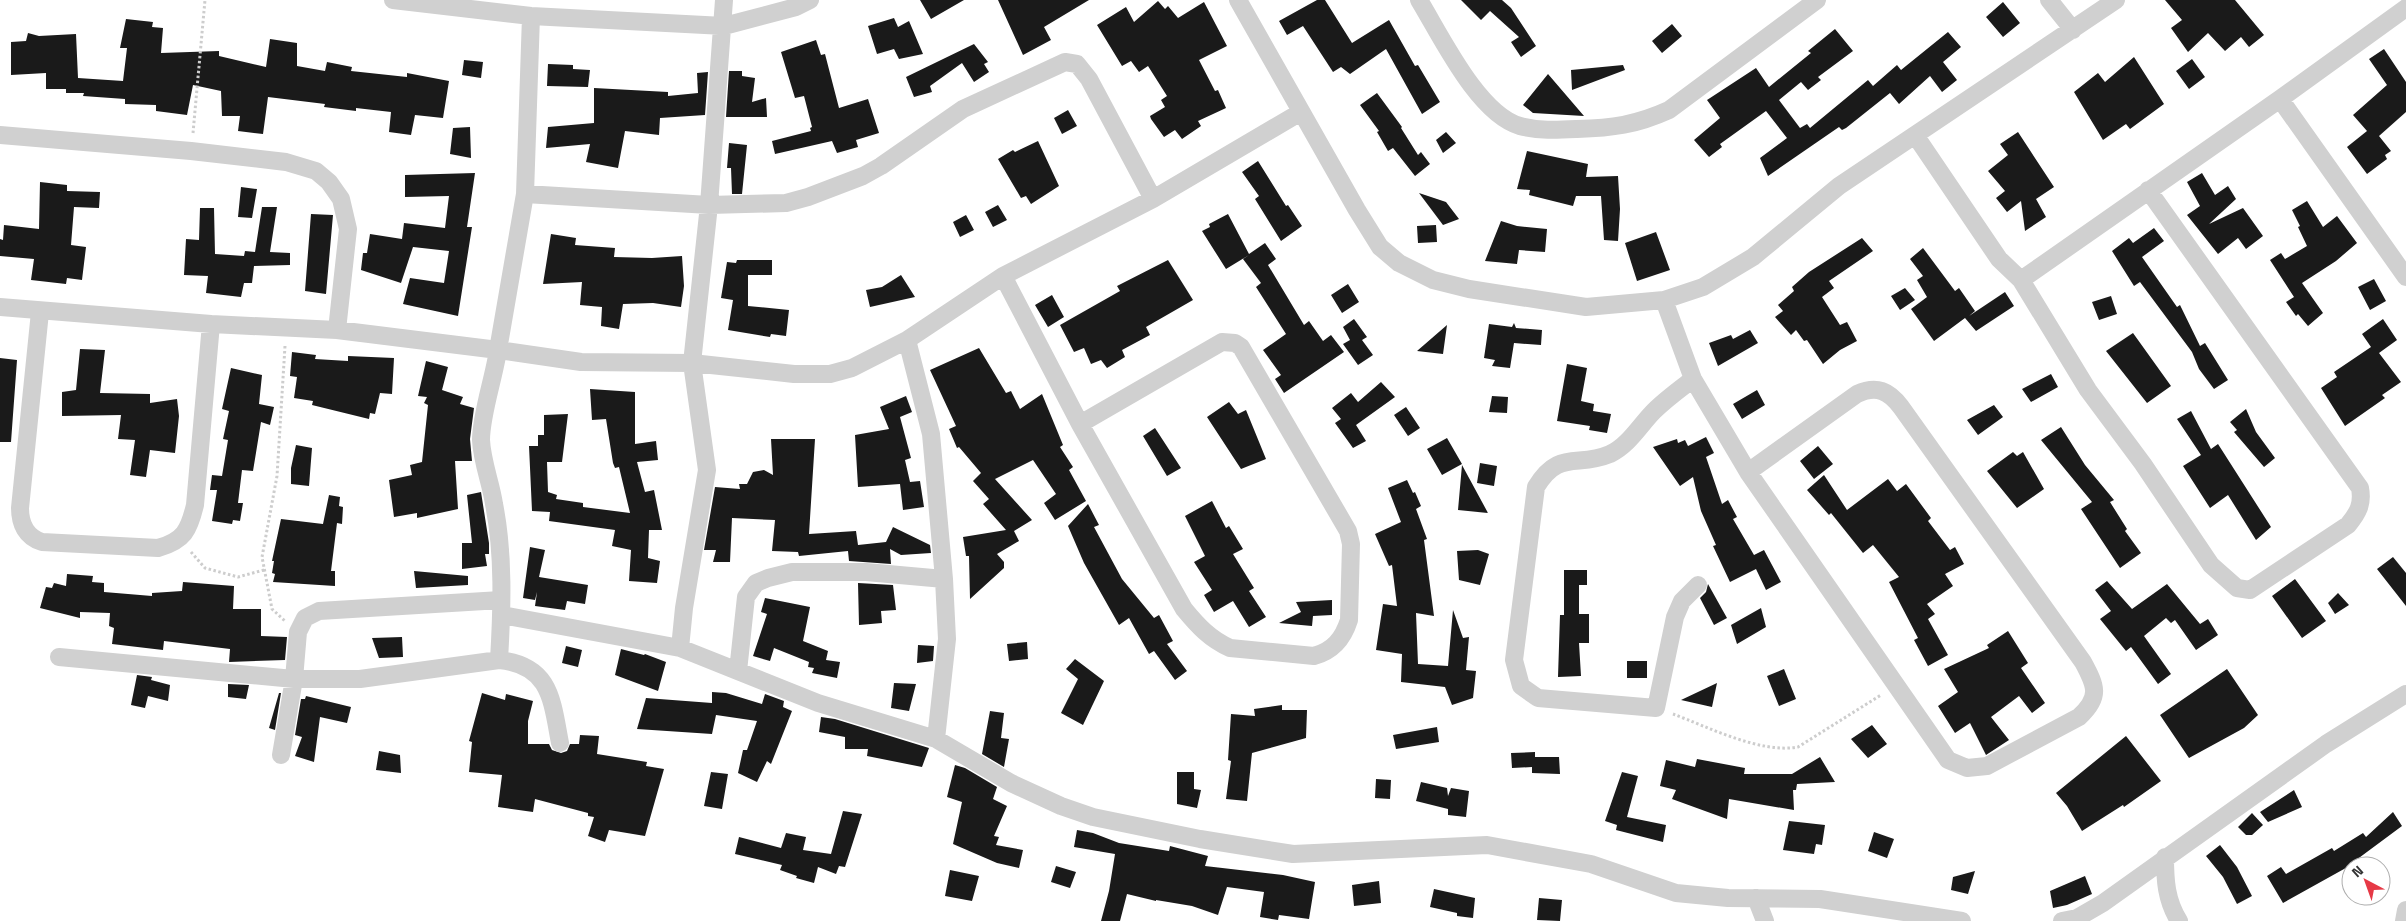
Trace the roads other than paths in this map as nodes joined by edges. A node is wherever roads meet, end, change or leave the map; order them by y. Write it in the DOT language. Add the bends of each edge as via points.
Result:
graph roads {
  1 [pos="393,0"];
  2 [pos="724,0"];
  3 [pos="810,0"];
  4 [pos="1238,0"];
  5 [pos="1418,0"];
  6 [pos="1817,0"];
  7 [pos="2049,0"];
  8 [pos="2116,0"];
  9 [pos="2406,8"];
  10 [pos="531,16"];
  11 [pos="724,26"];
  12 [pos="2073,30"];
  13 [pos="2280,100"];
  14 [pos="1301,112"];
  15 [pos="0,135"];
  16 [pos="1915,135"];
  17 [pos="2148,190"];
  18 [pos="525,194"];
  19 [pos="1153,199"];
  20 [pos="709,205"];
  21 [pos="1004,276"];
  22 [pos="2406,277"];
  23 [pos="2021,280"];
  24 [pos="1664,300"];
  25 [pos="0,307"];
  26 [pos="40,312"];
  27 [pos="211,324"];
  28 [pos="338,330"];
  29 [pos="906,340"];
  30 [pos="498,350"];
  31 [pos="692,363"];
  32 [pos="1693,379"];
  33 [pos="1080,424"];
  34 [pos="1748,472"];
  35 [pos="944,579"];
  36 [pos="1698,585"];
  37 [pos="502,608"];
  38 [pos="680,648"];
  39 [pos="59,658"];
  40 [pos="499,660"];
  41 [pos="738,671"];
  42 [pos="294,679"];
  43 [pos="2406,694"];
  44 [pos="936,739"];
  45 [pos="560,743"];
  46 [pos="281,755"];
  47 [pos="2165,857"];
  48 [pos="1756,898"];
  49 [pos="2406,910"];
  50 [pos="1954,920"];
  51 [pos="1765,921"];
  52 [pos="2062,921"];
  53 [pos="2179,921"];
  54 [pos="2404,921"];
  1 -- 10 [label="street"];
  2 -- 11 [label="street"];
  3 -- 11 [label="street"];
  4 -- 14 [label="street"];
  5 -- 6 [label="street" via="1477,94 1505,119 1549,131 1618,128 1669,110"];
  7 -- 12 [label="street"];
  8 -- 12 [label="street"];
  9 -- 13 [label="street"];
  10 -- 11 [label="street"];
  10 -- 18 [label="street"];
  11 -- 20 [label="street"];
  12 -- 16 [label="street"];
  13 -- 17 [label="street"];
  13 -- 22 [label="street"];
  14 -- 19 [label="street"];
  14 -- 24 [label="street" via="1380,247 1399,263 1433,280 1469,289 1586,307"];
  15 -- 28 [label="street" via="191,151 286,162 316,171 341,199 348,229"];
  16 -- 23 [label="street" via="1999,259"];
  16 -- 24 [label="street" via="1839,186 1753,257 1703,287"];
  17 -- 23 [label="street"];
  17 -- 23 [label="street" via="2360,488 2362,499 2358,514 2348,526 2250,590 2237,588 2226,581 2211,565 2088,390"];
  18 -- 20 [label="street"];
  18 -- 30 [label="street"];
  19 -- 20 [label="street" via="1090,79 1077,64 1065,62 963,109 881,166 841,184 786,203"];
  19 -- 21 [label="street"];
  20 -- 31 [label="street"];
  21 -- 29 [label="street"];
  21 -- 33 [label="street"];
  24 -- 32 [label="street"];
  25 -- 26 [label="street"];
  26 -- 27 [label="street"];
  26 -- 27 [label="street" via="20,508 28,534 42,542 158,548 187,531 195,506"];
  27 -- 28 [label="street"];
  28 -- 30 [label="street"];
  29 -- 31 [label="street" via="852,368 830,374 794,374"];
  29 -- 35 [label="street" via="931,434"];
  30 -- 31 [label="street" via="581,362"];
  30 -- 37 [label="street" via="481,439 495,505"];
  31 -- 38 [label="street" via="707,470"];
  32 -- 34 [label="street"];
  32 -- 36 [label="street" via="1667,399 1610,454 1551,467 1536,487 1514,660 1521,686 1538,698 1656,708 1675,617 1682,602"];
  33 -- 33 [label="street" via="1184,609 1206,634 1230,648 1314,656 1337,645 1349,620 1351,544 1348,531 1241,347 1222,342"];
  34 -- 34 [label="street" via="1857,394 1867,389 1886,392 1901,407 2083,662 2094,686 2090,707 1987,766 1967,768 1948,760"];
  35 -- 41 [label="street" via="866,572 792,572 756,583 746,596"];
  35 -- 44 [label="street" via="947,639"];
  37 -- 38 [label="street"];
  37 -- 40 [label="street"];
  37 -- 42 [label="street" via="320,611 305,618 298,632"];
  38 -- 41 [label="street"];
  39 -- 42 [label="street"];
  40 -- 42 [label="street" via="360,679"];
  40 -- 45 [label="street" via="518,662 544,681 551,695"];
  41 -- 44 [label="street" via="818,703"];
  42 -- 46 [label="street"];
  43 -- 47 [label="street" via="2326,744"];
  44 -- 48 [label="street" via="1011,783 1061,806 1093,817 1200,839 1293,854 1487,845 1591,864 1676,893"];
  47 -- 52 [label="street" via="2103,903 2077,918"];
  47 -- 53 [label="street" via="2168,900"];
  48 -- 50 [label="street" via="1830,900"];
  48 -- 51 [label="street"];
  49 -- 54 [label="street"];
}
